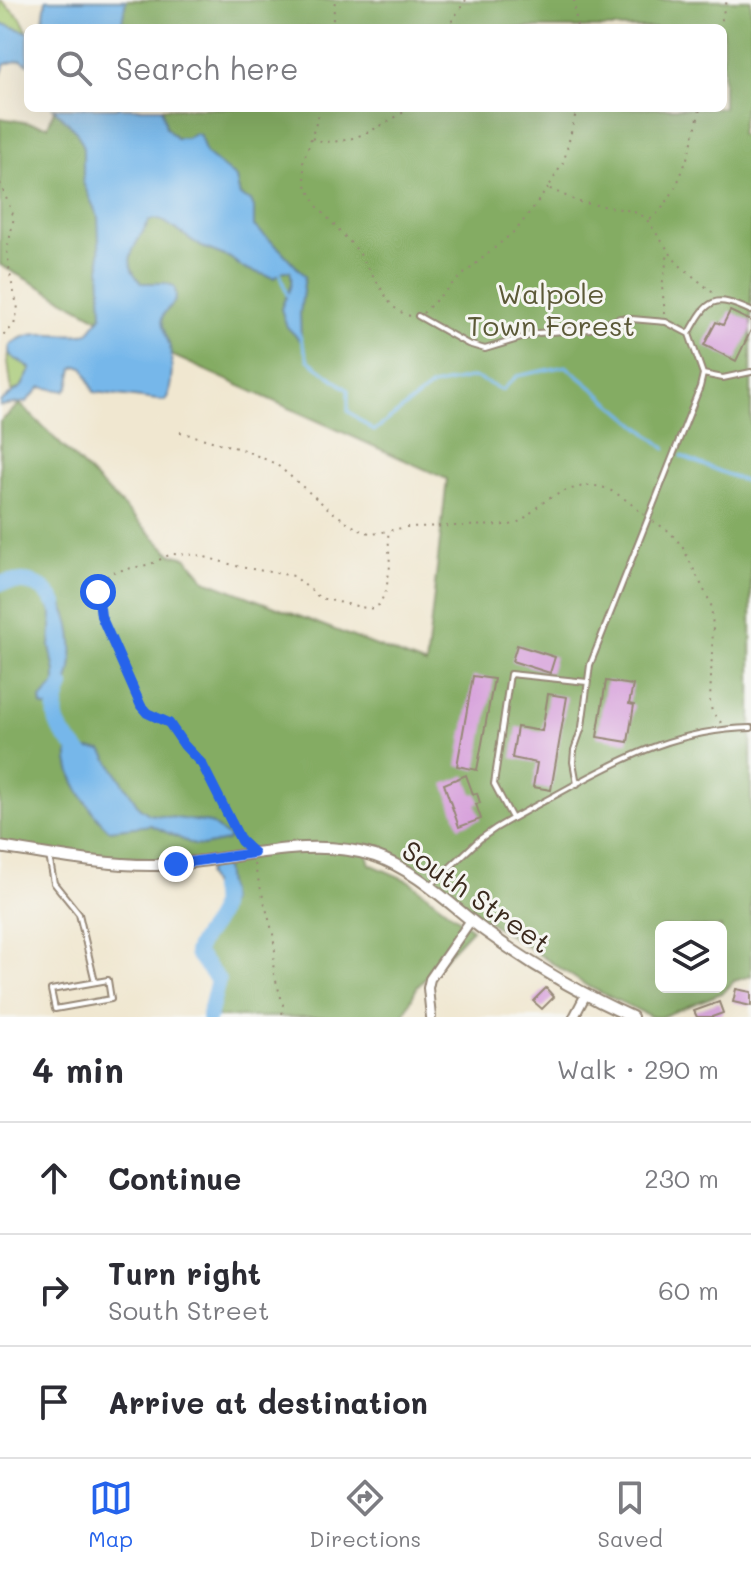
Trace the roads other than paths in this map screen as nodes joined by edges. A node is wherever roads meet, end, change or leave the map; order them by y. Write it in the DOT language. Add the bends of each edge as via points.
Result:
graph roads {
  1 [pos="751,311"];
  2 [pos="418,316"];
  3 [pos="689,334"];
  4 [pos="751,372"];
  5 [pos="703,374"];
  6 [pos="587,682"];
  7 [pos="751,728"];
  8 [pos="577,784"];
  9 [pos="512,818"];
  10 [pos="0,847"];
  11 [pos="49,854"];
  12 [pos="430,886"];
  13 [pos="471,920"];
  14 [pos="95,982"];
  15 [pos="585,996"];
  16 [pos="431,1017"];
  17 [pos="574,1017"];
  18 [pos="632,1017"];
  1 -- 3 [label="lane" via="721,299 708,305"];
  2 -- 3 [label="lane" via="485,349 534,334 590,329 620,318 666,322"];
  3 -- 5 [label="lane"];
  4 -- 5 [label="lane" via="723,378"];
  5 -- 6 [label="lane"];
  6 -- 8 [label="lane" via="573,762"];
  6 -- 9 [label="lane" via="510,674 494,784"];
  7 -- 8 [label="lane" via="727,728 657,744"];
  8 -- 9 [label="lane"];
  9 -- 12 [label="lane" via="480,839"];
  10 -- 11 [label="street, South Street"];
  11 -- 12 [label="street, South Street" via="160,865 254,853 360,853"];
  11 -- 14 [label="lane" via="54,883 79,914"];
  12 -- 13 [label="street, South Street"];
  13 -- 15 [label="street, South Street"];
  13 -- 16 [label="street" via="430,979"];
  14 -- 14 [label="lane" via="108,980 111,999 55,1009 51,990"];
  15 -- 17 [label="street"];
  15 -- 18 [label="street, South Street"];
}
